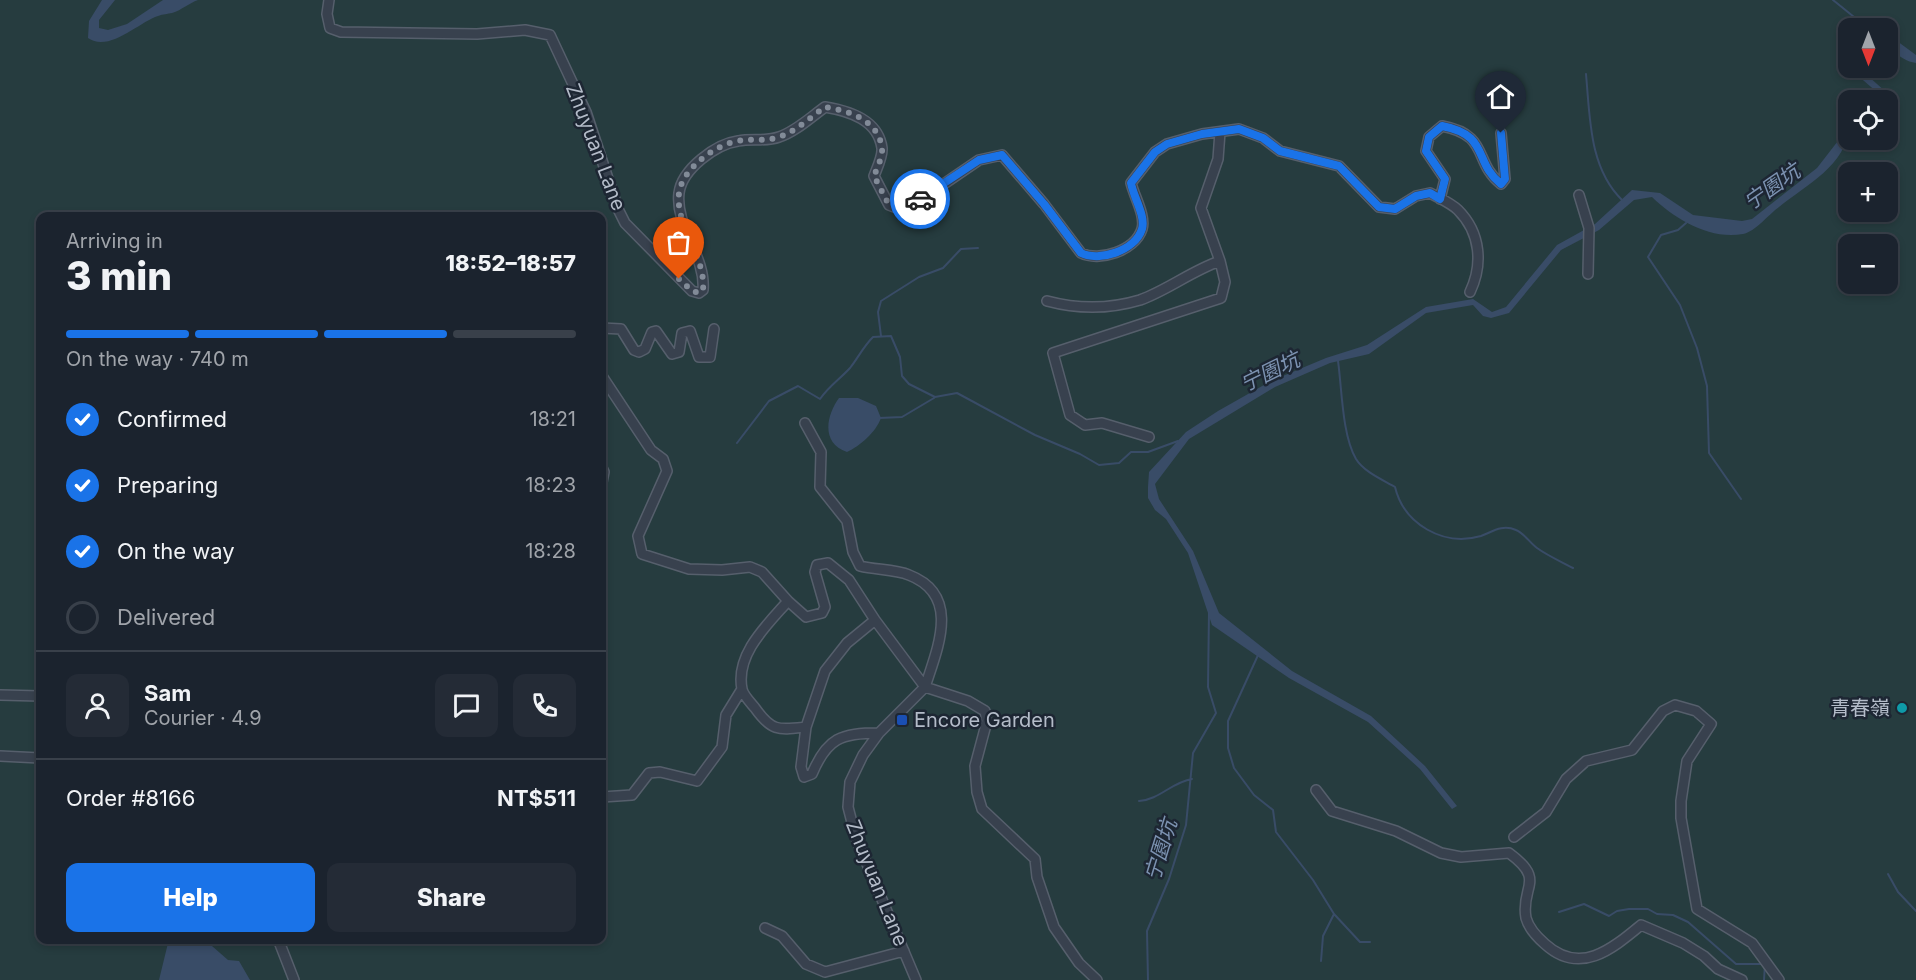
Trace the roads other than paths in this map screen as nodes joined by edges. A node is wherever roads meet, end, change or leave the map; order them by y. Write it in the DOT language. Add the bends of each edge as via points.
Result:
graph roads {
  1 [pos="329,0"];
  2 [pos="1220,132"];
  3 [pos="1501,133"];
  4 [pos="1579,195"];
  5 [pos="1440,199"];
  6 [pos="1220,261"];
  7 [pos="1588,274"];
  8 [pos="1470,292"];
  9 [pos="1047,301"];
  10 [pos="606,328"];
  11 [pos="714,329"];
  12 [pos="606,382"];
  13 [pos="805,423"];
  14 [pos="1149,437"];
  15 [pos="788,601"];
  16 [pos="874,620"];
  17 [pos="926,687"];
  18 [pos="742,689"];
  19 [pos="0,695"];
  20 [pos="36,696"];
  21 [pos="806,727"];
  22 [pos="879,733"];
  23 [pos="0,756"];
  24 [pos="36,758"];
  25 [pos="1316,790"];
  26 [pos="606,797"];
  27 [pos="1515,837"];
  28 [pos="765,927"];
  29 [pos="280,944"];
  30 [pos="904,951"];
  31 [pos="294,980"];
  32 [pos="916,980"];
  33 [pos="1097,980"];
  34 [pos="1742,980"];
  35 [pos="1779,980"];
  1 -- 2 [label="street, Zhuyuan Lane" via="330,28 340,32 477,34 525,30 550,35 586,112 625,223 692,291 699,293 703,290 703,272 682,213 679,192 688,174 722,146 739,140 765,141 782,136 825,107 864,119 875,128 882,150 874,176 889,205 899,209 913,205 979,160 1002,155 1087,256 1113,254 1126,248 1142,230 1131,183 1155,152 1184,139"];
  2 -- 5 [label="street, Zhuyuan Lane" via="1239,129 1253,133 1280,151 1339,166 1379,207 1395,209 1416,196 1430,193"];
  2 -- 6 [label="street" via="1218,159 1201,208"];
  3 -- 5 [label="street" via="1505,179 1501,184 1492,177 1476,141 1457,129 1442,126 1429,137 1426,151 1445,179"];
  4 -- 7 [label="street" via="1590,228"];
  5 -- 8 [label="street" via="1458,210 1479,254 1479,273"];
  6 -- 9 [label="street" via="1196,269 1140,300 1071,307"];
  6 -- 14 [label="street" via="1225,282 1221,298 1053,352 1070,415 1085,425 1102,423"];
  10 -- 11 [label="street" via="621,329 639,352 656,331 672,354 679,352 682,333 690,331 699,357 705,358 710,357"];
  12 -- 15 [label="street" via="651,450 663,459 666,471 638,536 642,554 689,569 750,567 762,572"];
  13 -- 17 [label="street" via="821,452 820,487 847,521 860,566 907,574 926,583 937,594 943,633"];
  15 -- 16 [label="street" via="806,617 822,613 825,607 815,572 817,565 828,563 849,580"];
  15 -- 18 [label="street" via="759,634 744,661"];
  16 -- 17 [label="street"];
  16 -- 21 [label="street" via="825,671"];
  17 -- 22 [label="street, Zhuyuan Lane"];
  17 -- 33 [label="street" via="985,711 987,722 975,766 982,809 1035,858 1053,927"];
  18 -- 21 [label="street" via="764,721 778,730"];
  18 -- 26 [label="street" via="726,714 722,747 697,781 649,773 632,795"];
  19 -- 20 [label="street"];
  21 -- 22 [label="street" via="801,767 804,777 812,774 825,748 834,740 850,734"];
  22 -- 30 [label="street, Zhuyuan Lane" via="854,769 848,807 856,838"];
  23 -- 24 [label="street"];
  25 -- 34 [label="street" via="1332,811 1396,831 1441,853 1461,857 1509,853 1523,863 1531,879 1526,918 1534,933 1556,953 1596,957 1641,925 1683,943 1718,969"];
  27 -- 35 [label="street" via="1545,812 1566,779 1586,761 1632,750 1663,711 1675,705 1696,711 1711,724 1687,761 1680,818 1696,909 1752,943"];
  28 -- 30 [label="street" via="782,936 806,964 825,972"];
  29 -- 31 [label="street"];
  30 -- 32 [label="street, Zhuyuan Lane"];
}
